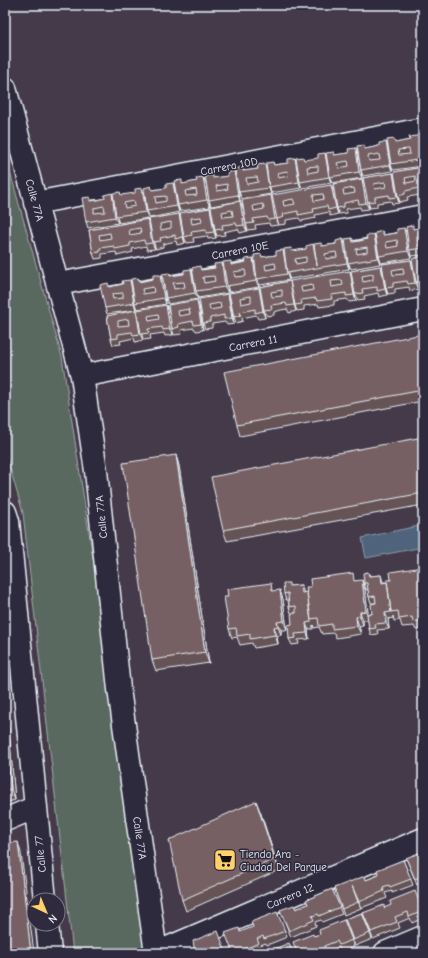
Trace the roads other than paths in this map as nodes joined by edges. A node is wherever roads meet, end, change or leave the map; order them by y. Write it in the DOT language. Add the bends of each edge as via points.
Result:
graph roads {
  1 [pos="5,88"];
  2 [pos="423,129"];
  3 [pos="35,203"];
  4 [pos="423,216"];
  5 [pos="58,284"];
  6 [pos="423,309"];
  7 [pos="82,376"];
  8 [pos="6,518"];
  9 [pos="36,807"];
  10 [pos="5,820"];
  11 [pos="423,839"];
  12 [pos="44,892"];
  13 [pos="49,932"];
  14 [pos="423,936"];
  15 [pos="50,953"];
  16 [pos="156,953"];
  17 [pos="385,953"];
  1 -- 3 [label="street, Calle 77A"];
  2 -- 3 [label="street, Carrera 10D"];
  3 -- 5 [label="street, Calle 77A"];
  4 -- 5 [label="street, Carrera 10E"];
  5 -- 7 [label="street, Calle 77A"];
  6 -- 7 [label="street, Carrera 11"];
  7 -- 16 [label="street, Calle 77A" via="96,471 119,689"];
  8 -- 9 [label="street, Calle 77"];
  9 -- 10 [label="street"];
  9 -- 12 [label="street, Calle 77"];
  11 -- 16 [label="street, Carrera 12"];
  13 -- 15 [label="street"];
  14 -- 17 [label="street"];
}
